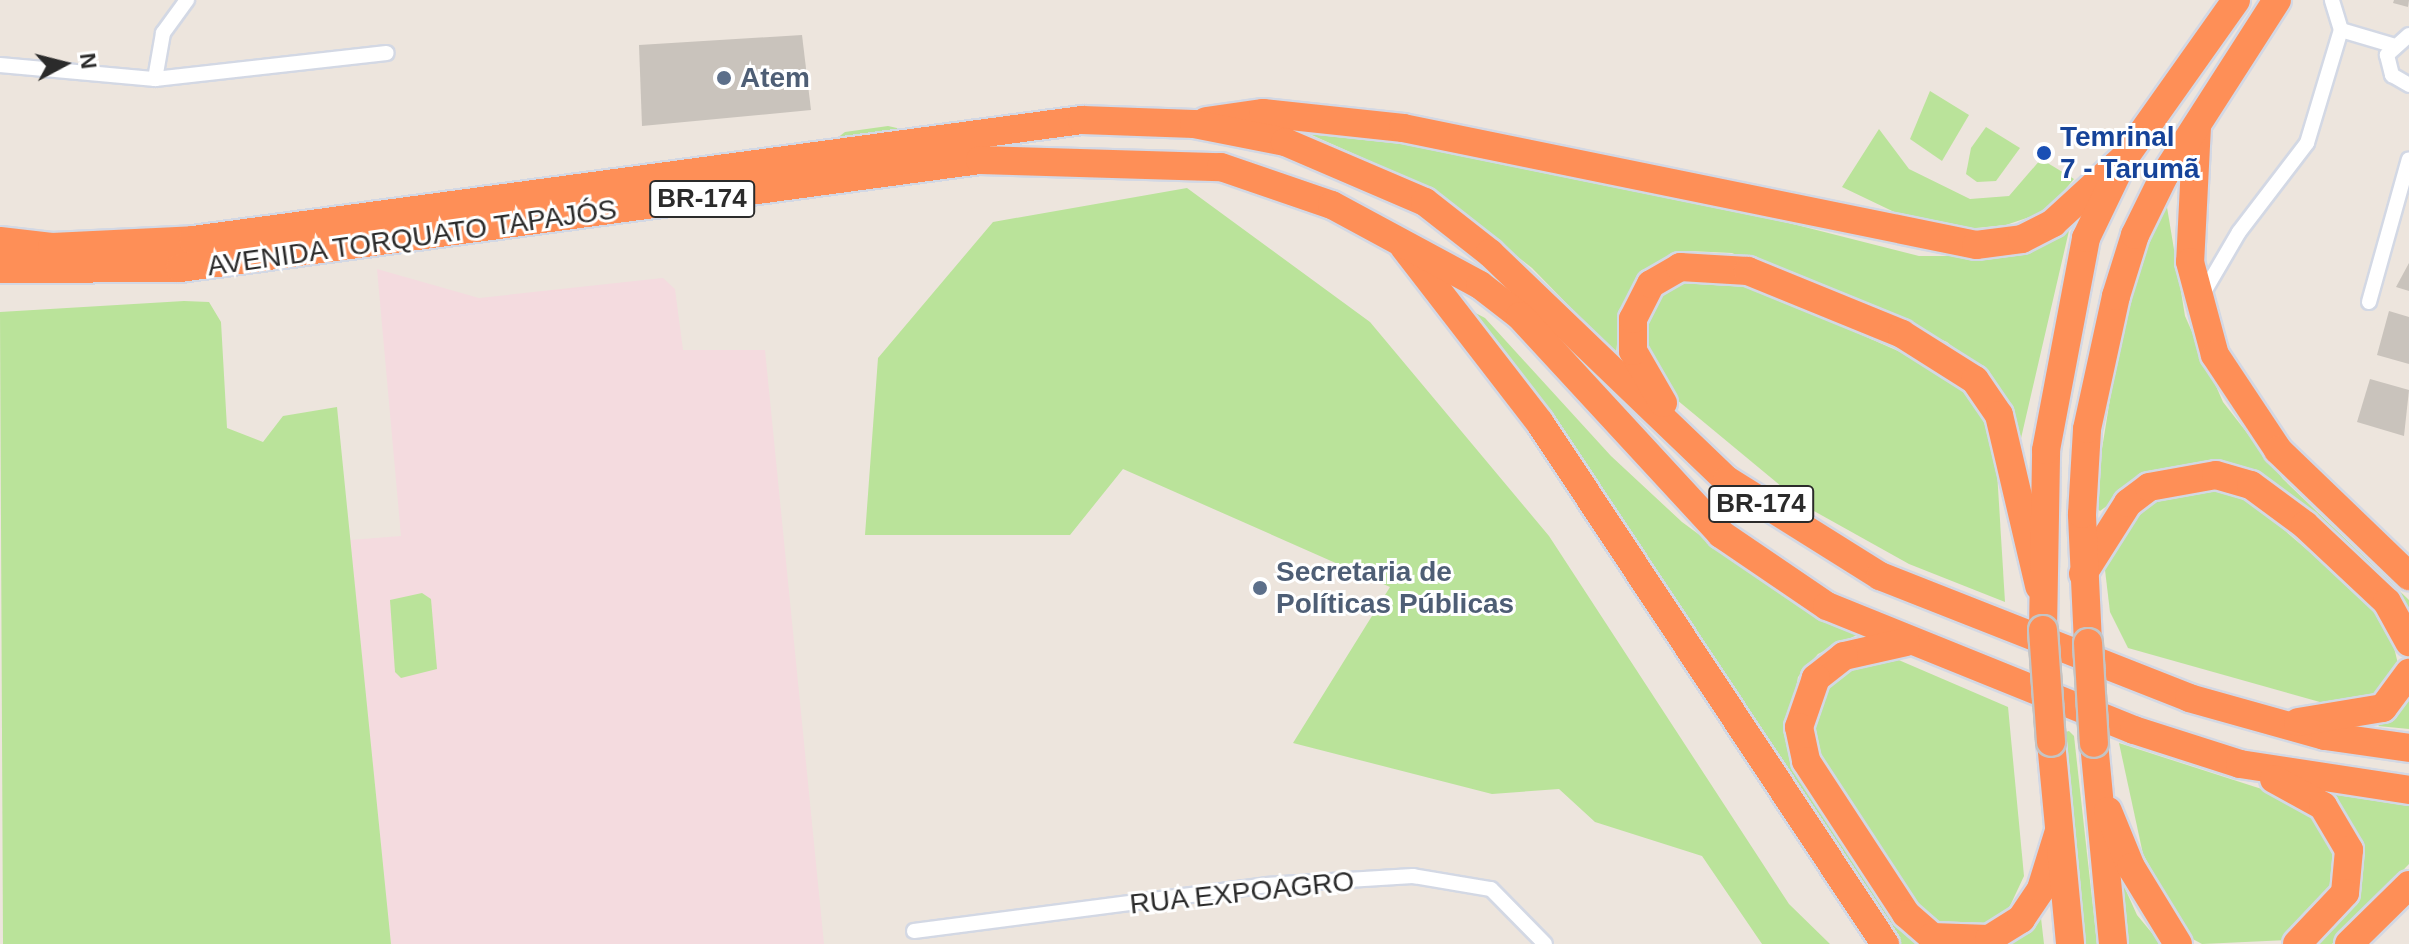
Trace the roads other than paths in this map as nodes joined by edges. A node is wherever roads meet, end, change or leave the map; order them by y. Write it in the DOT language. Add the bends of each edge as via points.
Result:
graph roads {
  1 [pos="187,0"];
  2 [pos="2236,0"];
  3 [pos="2277,0"];
  4 [pos="2332,0"];
  5 [pos="2341,30"];
  6 [pos="2409,35"];
  7 [pos="2392,45"];
  8 [pos="387,53"];
  9 [pos="0,65"];
  10 [pos="155,79"];
  11 [pos="2409,85"];
  12 [pos="2198,118"];
  13 [pos="1194,124"];
  14 [pos="2125,157"];
  15 [pos="2409,159"];
  16 [pos="2402,217"];
  17 [pos="1393,234"];
  18 [pos="0,241"];
  19 [pos="0,269"];
  20 [pos="2369,302"];
  21 [pos="2197,305"];
  22 [pos="1727,480"];
  23 [pos="2082,575"];
  24 [pos="2409,576"];
  25 [pos="2039,586"];
  26 [pos="1906,642"];
  27 [pos="2409,642"];
  28 [pos="2409,673"];
  29 [pos="2275,724"];
  30 [pos="2409,748"];
  31 [pos="2240,764"];
  32 [pos="2096,780"];
  33 [pos="2409,790"];
  34 [pos="2059,831"];
  35 [pos="2409,885"];
  36 [pos="914,931"];
  37 [pos="1545,944"];
  38 [pos="1885,944"];
  39 [pos="2070,944"];
  40 [pos="2113,944"];
  41 [pos="2178,944"];
  42 [pos="2297,944"];
  43 [pos="2349,944"];
  1 -- 10 [label="street" via="167,21"];
  2 -- 14 [label="highway"];
  3 -- 12 [label="highway"];
  4 -- 5 [label="street"];
  5 -- 7 [label="street"];
  5 -- 21 [label="street" via="2301,157 2239,232"];
  6 -- 7 [label="street"];
  7 -- 11 [label="street" via="2387,66"];
  8 -- 10 [label="street"];
  9 -- 10 [label="street"];
  12 -- 21 [label="highway" via="2188,214"];
  12 -- 23 [label="highway" via="2135,235 2096,369"];
  13 -- 14 [label="highway" via="1263,113 1403,128 1976,245 2022,239 2053,223"];
  13 -- 18 [label="highway, AVENIDA TORQUATO TAPAJÓS / BR-174" via="1082,120 955,134 193,240 52,247"];
  13 -- 22 [label="highway, AVENIDA TORQUATO TAPAJÓS / BR-174" via="1345,163 1425,202 1490,253"];
  14 -- 25 [label="highway" via="2086,238 2067,310 2046,450"];
  15 -- 16 [label="street"];
  16 -- 20 [label="street"];
  17 -- 19 [label="highway, AVENIDA TORQUATO TAPAJÓS / BR-174" via="1221,167 980,160 180,268"];
  17 -- 26 [label="highway, AVENIDA TORQUATO TAPAJÓS / BR-174" via="1520,316 1681,492 1771,574"];
  17 -- 38 [label="highway" via="1533,413"];
  21 -- 24 [label="highway" via="2252,420"];
  22 -- 25 [label="highway" via="1648,384 1633,351 1633,319 1651,284 1680,267 1748,271 1902,334 1975,380 2008,439"];
  22 -- 29 [label="highway, AVENIDA TORQUATO TAPAJÓS / BR-174" via="1880,576 2028,640"];
  23 -- 27 [label="highway" via="2128,503 2149,487 2216,475 2251,485 2305,525 2387,602"];
  23 -- 32 [label="highway, bridge"];
  25 -- 34 [label="highway, bridge"];
  26 -- 31 [label="highway, AVENIDA TORQUATO TAPAJÓS / BR-174"];
  26 -- 34 [label="highway" via="1844,656 1816,678 1799,727 1806,761 1906,914 1932,937 1989,939 2021,919 2041,889"];
  28 -- 29 [label="highway" via="2383,708"];
  29 -- 30 [label="highway, AVENIDA TORQUATO TAPAJÓS / BR-174"];
  31 -- 33 [label="highway, AVENIDA TORQUATO TAPAJÓS / BR-174"];
  31 -- 42 [label="highway" via="2323,806 2349,850 2345,893"];
  32 -- 40 [label="highway"];
  32 -- 41 [label="highway" via="2131,867"];
  34 -- 39 [label="highway"];
  35 -- 43 [label="highway"];
  36 -- 37 [label="street, RUA EXPOAGRO" via="1266,885 1413,876 1491,889"];
}
